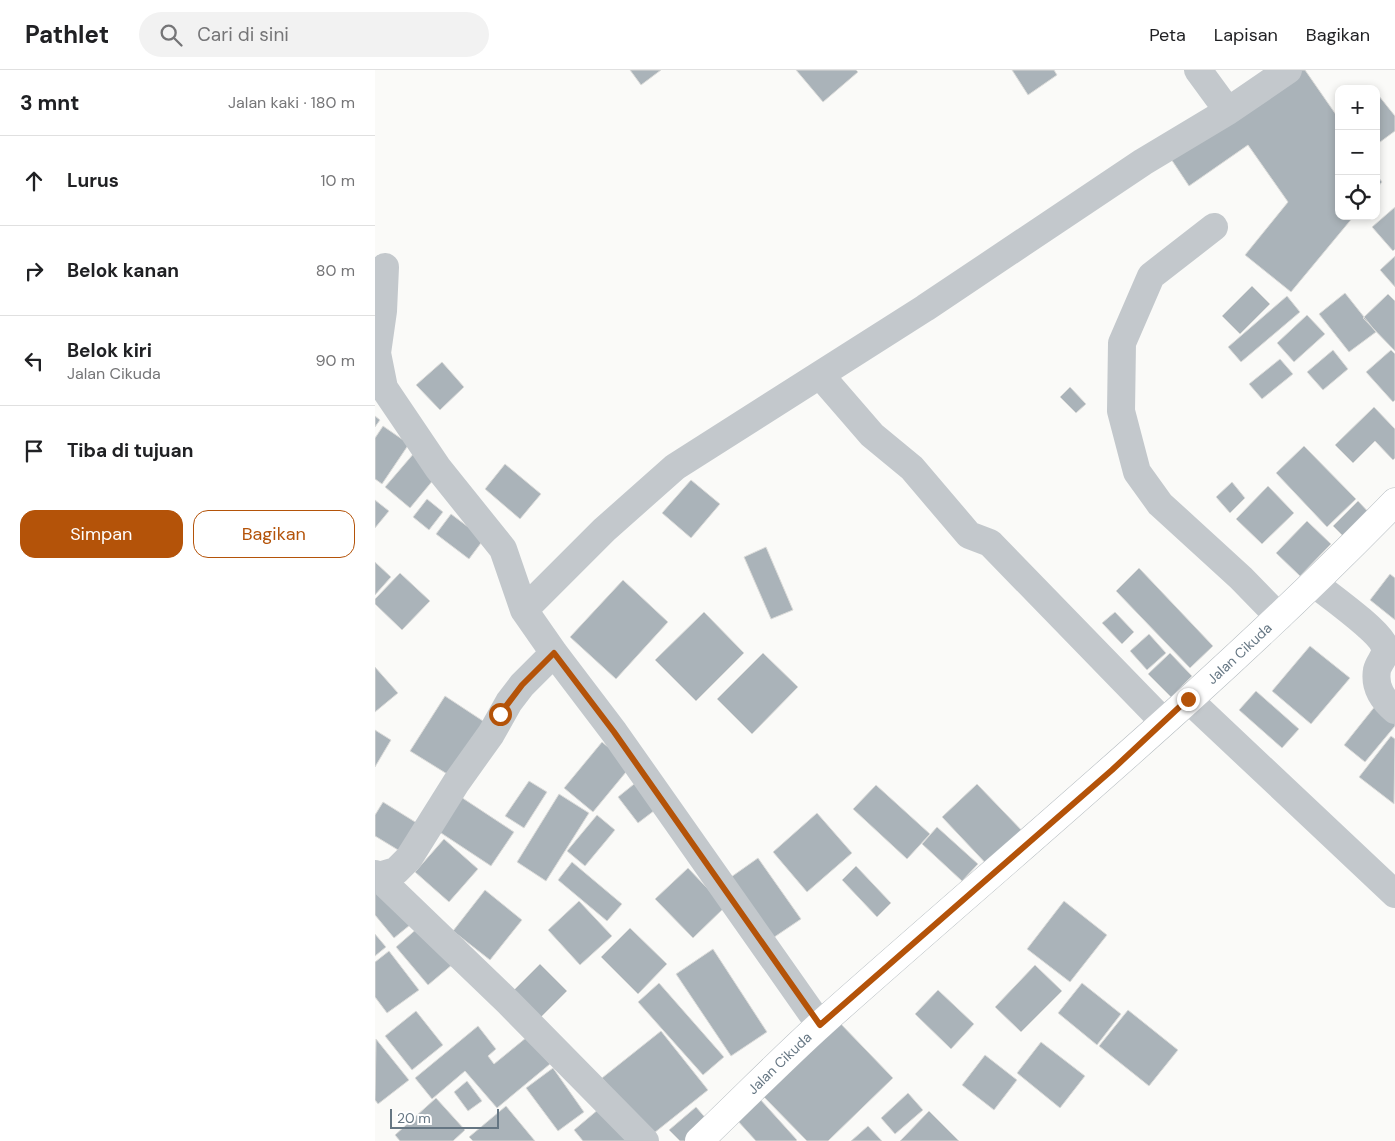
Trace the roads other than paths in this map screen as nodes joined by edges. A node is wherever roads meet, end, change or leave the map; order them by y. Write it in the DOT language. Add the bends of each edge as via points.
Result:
graph roads {
  1 [pos="1198,70"];
  2 [pos="1288,70"];
  3 [pos="1228,111"];
  4 [pos="1214,227"];
  5 [pos="385,267"];
  6 [pos="820,375"];
  7 [pos="1395,502"];
  8 [pos="1315,584"];
  9 [pos="524,610"];
  10 [pos="1279,617"];
  11 [pos="554,653"];
  12 [pos="1188,699"];
  13 [pos="1395,710"];
  14 [pos="1163,721"];
  15 [pos="377,875"];
  16 [pos="1395,894"];
  17 [pos="820,1025"];
  18 [pos="645,1141"];
  19 [pos="699,1141"];
  1 -- 3 [label="street"];
  2 -- 3 [label="street"];
  3 -- 6 [label="street" via="1143,162"];
  4 -- 10 [label="street" via="1151,276 1121,343 1121,411 1137,472 1160,504"];
  5 -- 9 [label="street" via="377,353 383,388 438,468 503,549"];
  6 -- 9 [label="street" via="675,467 604,530"];
  6 -- 14 [label="street" via="872,435 911,468 969,535 989,543"];
  7 -- 8 [label="street, Jalan Cikuda"];
  8 -- 10 [label="street, Jalan Cikuda"];
  8 -- 13 [label="street" via="1373,631 1384,645 1385,656 1377,670 1377,686 1383,700"];
  9 -- 11 [label="street"];
  10 -- 12 [label="street, Jalan Cikuda"];
  11 -- 15 [label="street" via="509,702 409,858 396,870"];
  11 -- 17 [label="street" via="614,732"];
  12 -- 14 [label="street, Jalan Cikuda"];
  12 -- 16 [label="street"];
  14 -- 17 [label="street, Jalan Cikuda" via="1112,770"];
  15 -- 18 [label="street"];
  17 -- 19 [label="street, Jalan Cikuda"];
}
